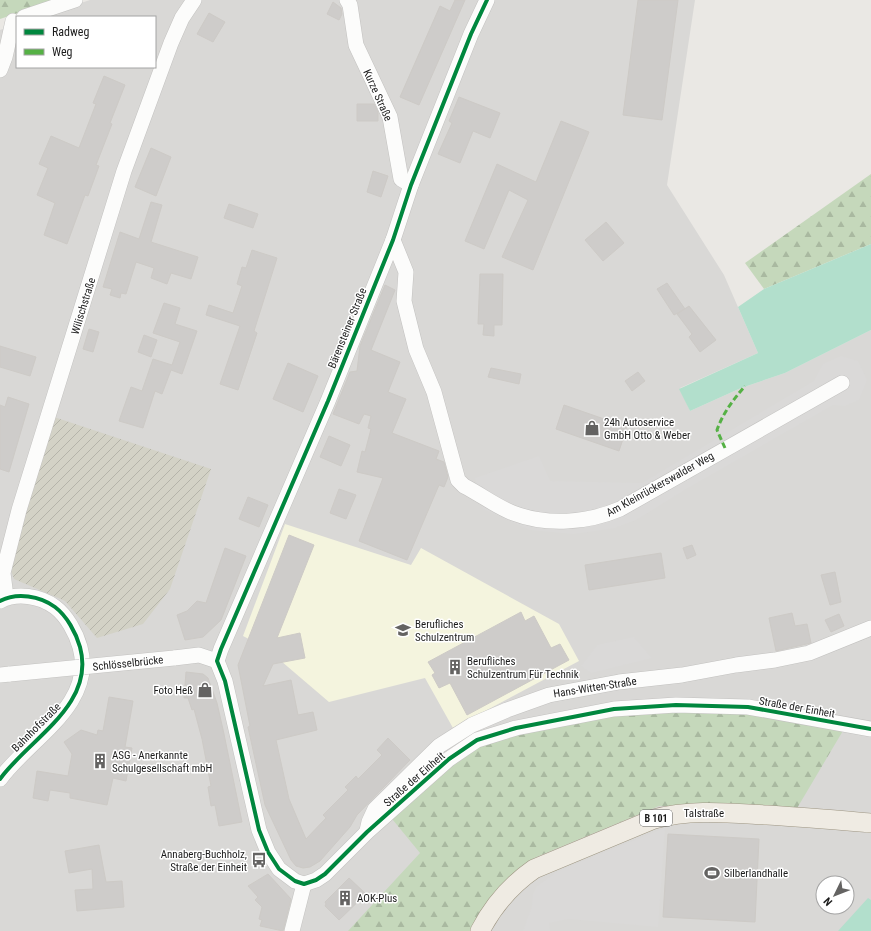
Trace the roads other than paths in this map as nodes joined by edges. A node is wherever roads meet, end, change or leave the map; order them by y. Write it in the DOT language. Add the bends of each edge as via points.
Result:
graph roads {
  1 [pos="75,0"];
  2 [pos="180,0"];
  3 [pos="194,0"];
  4 [pos="348,0"];
  5 [pos="487,0"];
  6 [pos="28,16"];
  7 [pos="182,18"];
  8 [pos="13,21"];
  9 [pos="0,70"];
  10 [pos="411,185"];
  11 [pos="393,240"];
  12 [pos="842,383"];
  13 [pos="3,599"];
  14 [pos="871,628"];
  15 [pos="217,661"];
  16 [pos="5,674"];
  17 [pos="871,729"];
  18 [pos="0,778"];
  19 [pos="871,822"];
  20 [pos="367,832"];
  21 [pos="304,884"];
  22 [pos="292,931"];
  23 [pos="480,931"];
  1 -- 6 [label="street"];
  2 -- 7 [label="street, Wilischstraße"];
  3 -- 7 [label="street, Wilischstraße"];
  4 -- 10 [label="street, Kurze Straße" via="356,45 390,117 401,179"];
  5 -- 10 [label="street, Bärensteiner Straße"];
  7 -- 13 [label="street, Wilischstraße" via="124,171 19,510 3,573"];
  8 -- 9 [label="street"];
  10 -- 11 [label="street, Bärensteiner Straße"];
  11 -- 12 [label="street, Am Kleinrückerswalder Weg" via="406,272 404,301 416,349 434,392 458,480 464,486 512,512 540,520 576,521 602,516 620,509"];
  11 -- 15 [label="street, Bärensteiner Straße" via="325,408"];
  13 -- 18 [label="street, Bahnhofstraße" via="23,596 40,599 52,605 61,612 78,637 83,656 81,682 71,702"];
  14 -- 20 [label="street, Hans-Witten-Straße" via="840,642 802,654 549,695 507,710 472,725 439,746 375,809"];
  15 -- 16 [label="street, Schlösselbrücke, bridge" via="199,655"];
  15 -- 21 [label="street" via="225,681 259,830 268,852 279,869 295,881"];
  17 -- 20 [label="street, Straße der Einheit" via="748,707 676,705 614,709 516,728 477,740 449,759"];
  19 -- 23 [label="main road, Talstraße / B 101" via="695,812 654,819 534,869 520,879 501,899"];
  20 -- 21 [label="street, Straße der Einheit" via="325,874"];
  21 -- 22 [label="street"];
}
